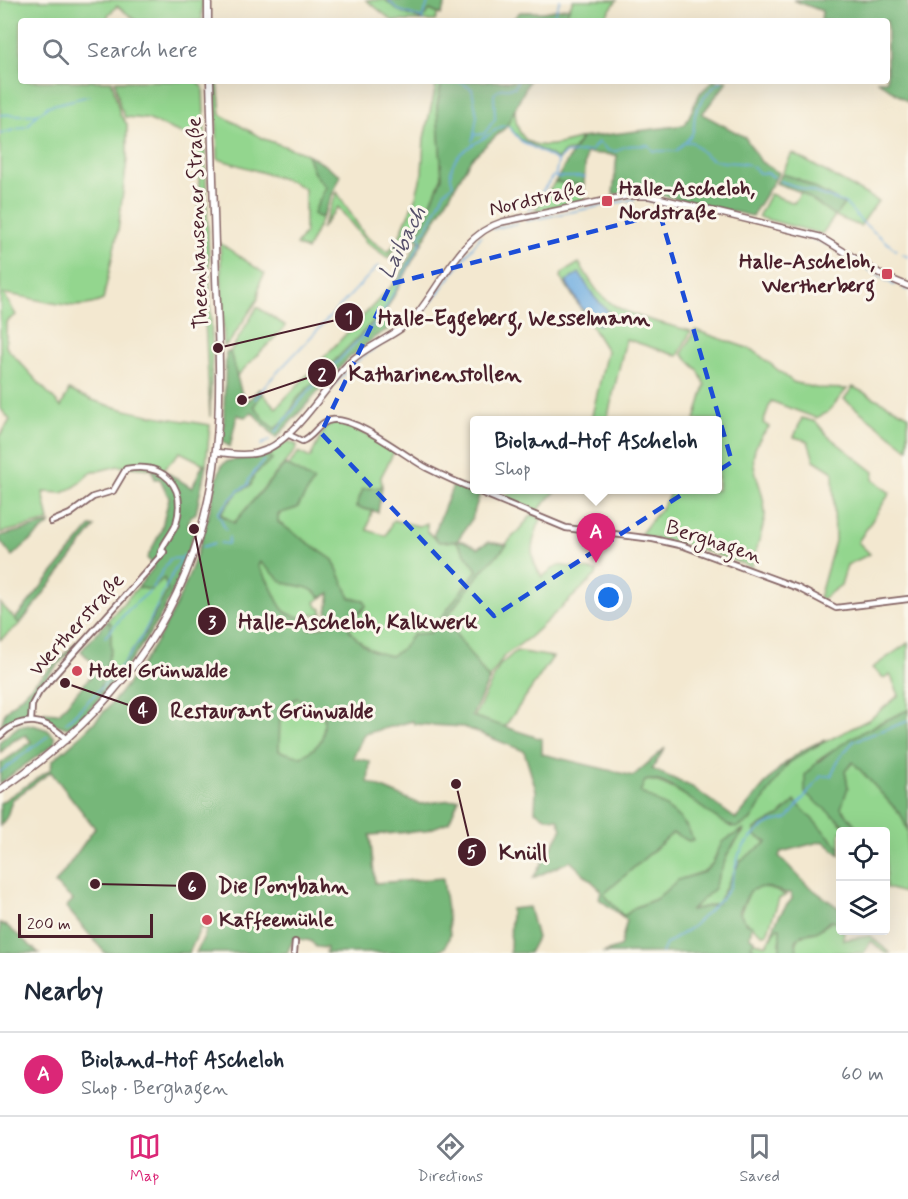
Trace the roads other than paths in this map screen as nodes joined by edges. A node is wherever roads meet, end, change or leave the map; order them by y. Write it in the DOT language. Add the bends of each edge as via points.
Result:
graph roads {
  1 [pos="208,0"];
  2 [pos="208,18"];
  3 [pos="210,84"];
  4 [pos="908,286"];
  5 [pos="287,434"];
  6 [pos="216,452"];
  7 [pos="470,487"];
  8 [pos="487,494"];
  9 [pos="51,522"];
  10 [pos="164,552"];
  11 [pos="160,557"];
  12 [pos="908,599"];
  13 [pos="31,721"];
  14 [pos="0,736"];
  15 [pos="67,740"];
  16 [pos="0,790"];
  17 [pos="295,942"];
  18 [pos="294,953"];
  1 -- 2 [label="main road"];
  3 -- 6 [label="main road, Theenhausener Straße" via="219,348"];
  4 -- 5 [label="street, Nordstraße" via="813,235 650,196 627,196 502,222 473,238 415,315 351,361"];
  5 -- 6 [label="street, Nordstraße" via="258,453"];
  5 -- 7 [label="street, Berghagen" via="302,441 326,421 344,422"];
  6 -- 15 [label="main road, Theenhausener Straße" via="203,520 164,621 128,676"];
  8 -- 12 [label="street, Berghagen" via="566,528 684,546 798,588 836,608"];
  9 -- 11 [label="street, Wertherstraße" via="93,497 113,491 126,469 161,471 169,477 174,490 177,515"];
  10 -- 11 [label="street, Wertherstraße"];
  11 -- 13 [label="street, Wertherstraße" via="39,692 32,705"];
  13 -- 14 [label="street" via="14,725"];
  13 -- 15 [label="street" via="51,727"];
  15 -- 16 [label="main road, Theenhausener Straße"];
  17 -- 18 [label="street"];
}
